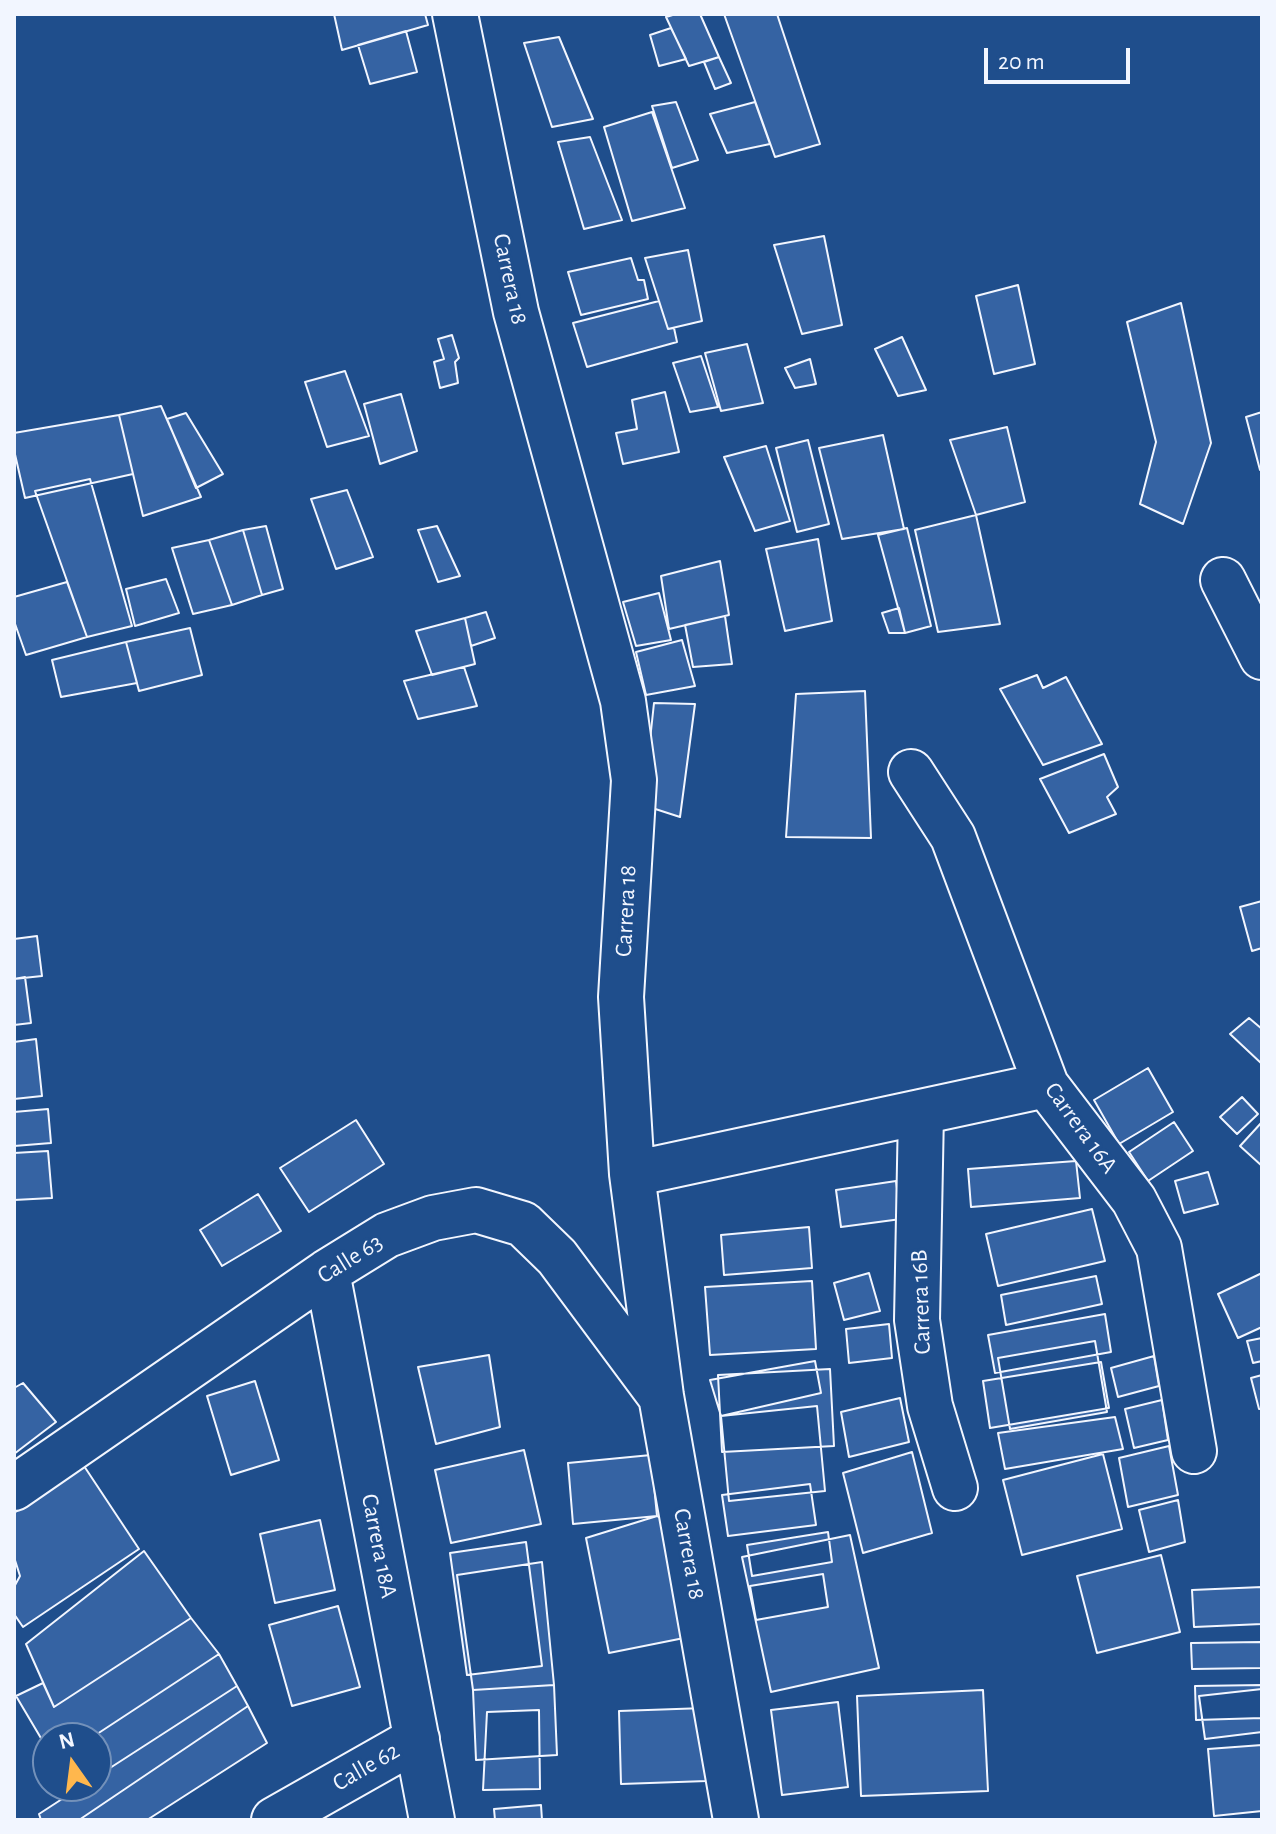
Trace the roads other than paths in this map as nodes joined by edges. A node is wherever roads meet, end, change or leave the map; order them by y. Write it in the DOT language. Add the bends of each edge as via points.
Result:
graph roads {
  1 [pos="455,14"];
  2 [pos="1223,580"];
  3 [pos="1262,657"];
  4 [pos="911,772"];
  5 [pos="1046,1085"];
  6 [pos="921,1112"];
  7 [pos="632,1174"];
  8 [pos="327,1272"];
  9 [pos="661,1396"];
  10 [pos="1194,1451"];
  11 [pos="14,1488"];
  12 [pos="955,1488"];
  13 [pos="417,1739"];
  14 [pos="274,1820"];
  15 [pos="432,1820"];
  16 [pos="736,1820"];
  1 -- 7 [label="street, Carrera 18" via="516,312 623,701 633,755 621,997"];
  2 -- 3 [label="street"];
  4 -- 5 [label="street, Carrera 16A" via="953,837"];
  5 -- 6 [label="street"];
  5 -- 10 [label="street, Carrera 16A" via="1134,1200 1159,1248"];
  6 -- 7 [label="street"];
  6 -- 12 [label="street, Carrera 16B" via="917,1320 930,1406"];
  7 -- 9 [label="street, Carrera 18"];
  8 -- 9 [label="street, Calle 63" via="387,1235 433,1218 476,1210 523,1224 557,1257"];
  8 -- 11 [label="street, Calle 63"];
  8 -- 13 [label="street, Carrera 18A"];
  9 -- 16 [label="street, Carrera 18"];
  13 -- 14 [label="street, Calle 62"];
  13 -- 15 [label="street, Carrera 18A"];
}
